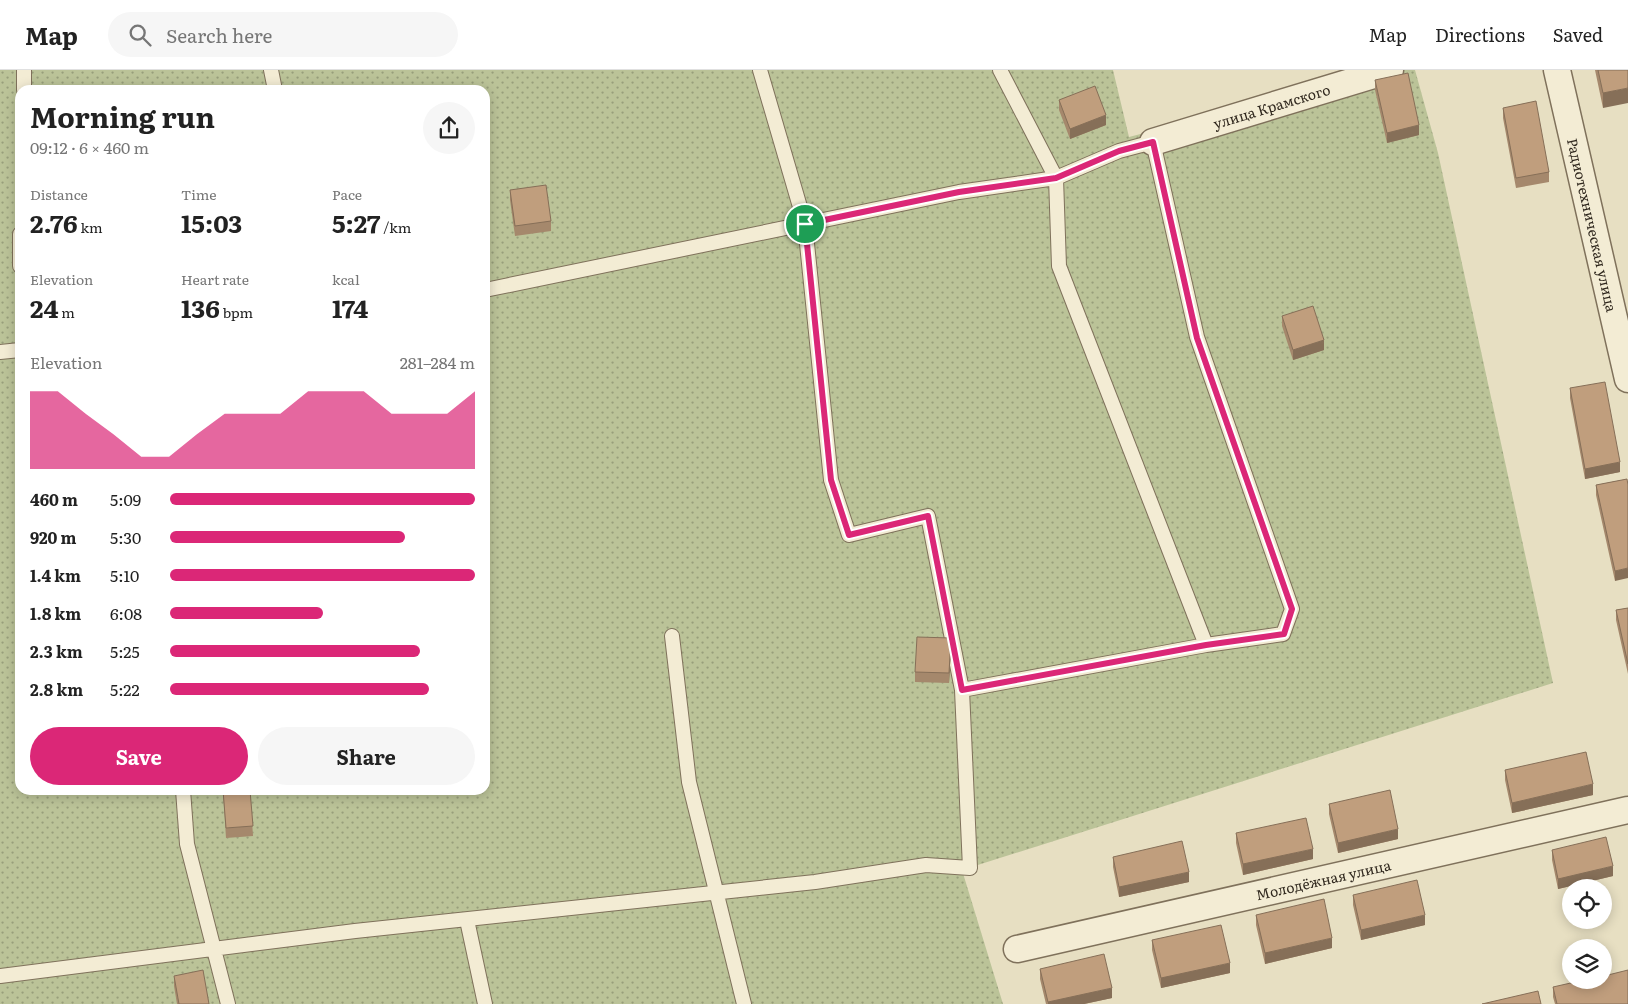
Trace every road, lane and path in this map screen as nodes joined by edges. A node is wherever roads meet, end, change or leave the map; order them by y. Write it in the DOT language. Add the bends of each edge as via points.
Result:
graph roads {
  1 [pos="24,70"];
  2 [pos="271,70"];
  3 [pos="760,70"];
  4 [pos="1000,70"];
  5 [pos="1390,70"];
  6 [pos="1557,70"];
  7 [pos="24,85"];
  8 [pos="274,85"];
  9 [pos="1153,142"];
  10 [pos="1056,178"];
  11 [pos="805,224"];
  12 [pos="490,289"];
  13 [pos="15,350"];
  14 [pos="0,352"];
  15 [pos="1626,364"];
  16 [pos="672,636"];
  17 [pos="1206,645"];
  18 [pos="962,690"];
  19 [pos="183,795"];
  20 [pos="1628,810"];
  21 [pos="718,893"];
  22 [pos="467,920"];
  23 [pos="213,949"];
  24 [pos="1017,949"];
  25 [pos="0,976"];
  26 [pos="228,1004"];
  27 [pos="485,1004"];
  28 [pos="744,1004"];
  1 -- 7 [label="lane"];
  2 -- 8 [label="lane"];
  3 -- 11 [label="lane"];
  4 -- 10 [label="lane"];
  5 -- 9 [label="street, улица Крамского"];
  6 -- 15 [label="street, Радиотехническая улица"];
  9 -- 10 [label="lane" via="1119,151"];
  9 -- 17 [label="lane" via="1197,338 1292,609 1284,634"];
  10 -- 11 [label="lane" via="959,192"];
  10 -- 17 [label="lane" via="1059,266"];
  11 -- 12 [label="lane"];
  11 -- 18 [label="lane" via="831,480 849,535 928,516"];
  13 -- 14 [label="lane"];
  16 -- 21 [label="lane" via="689,782"];
  17 -- 18 [label="lane"];
  18 -- 21 [label="lane" via="970,868 926,865"];
  19 -- 23 [label="lane" via="187,844"];
  20 -- 24 [label="street, Молодёжная улица"];
  21 -- 22 [label="lane"];
  21 -- 28 [label="lane"];
  22 -- 23 [label="lane"];
  22 -- 27 [label="lane"];
  23 -- 25 [label="lane"];
  23 -- 26 [label="lane"];
}
